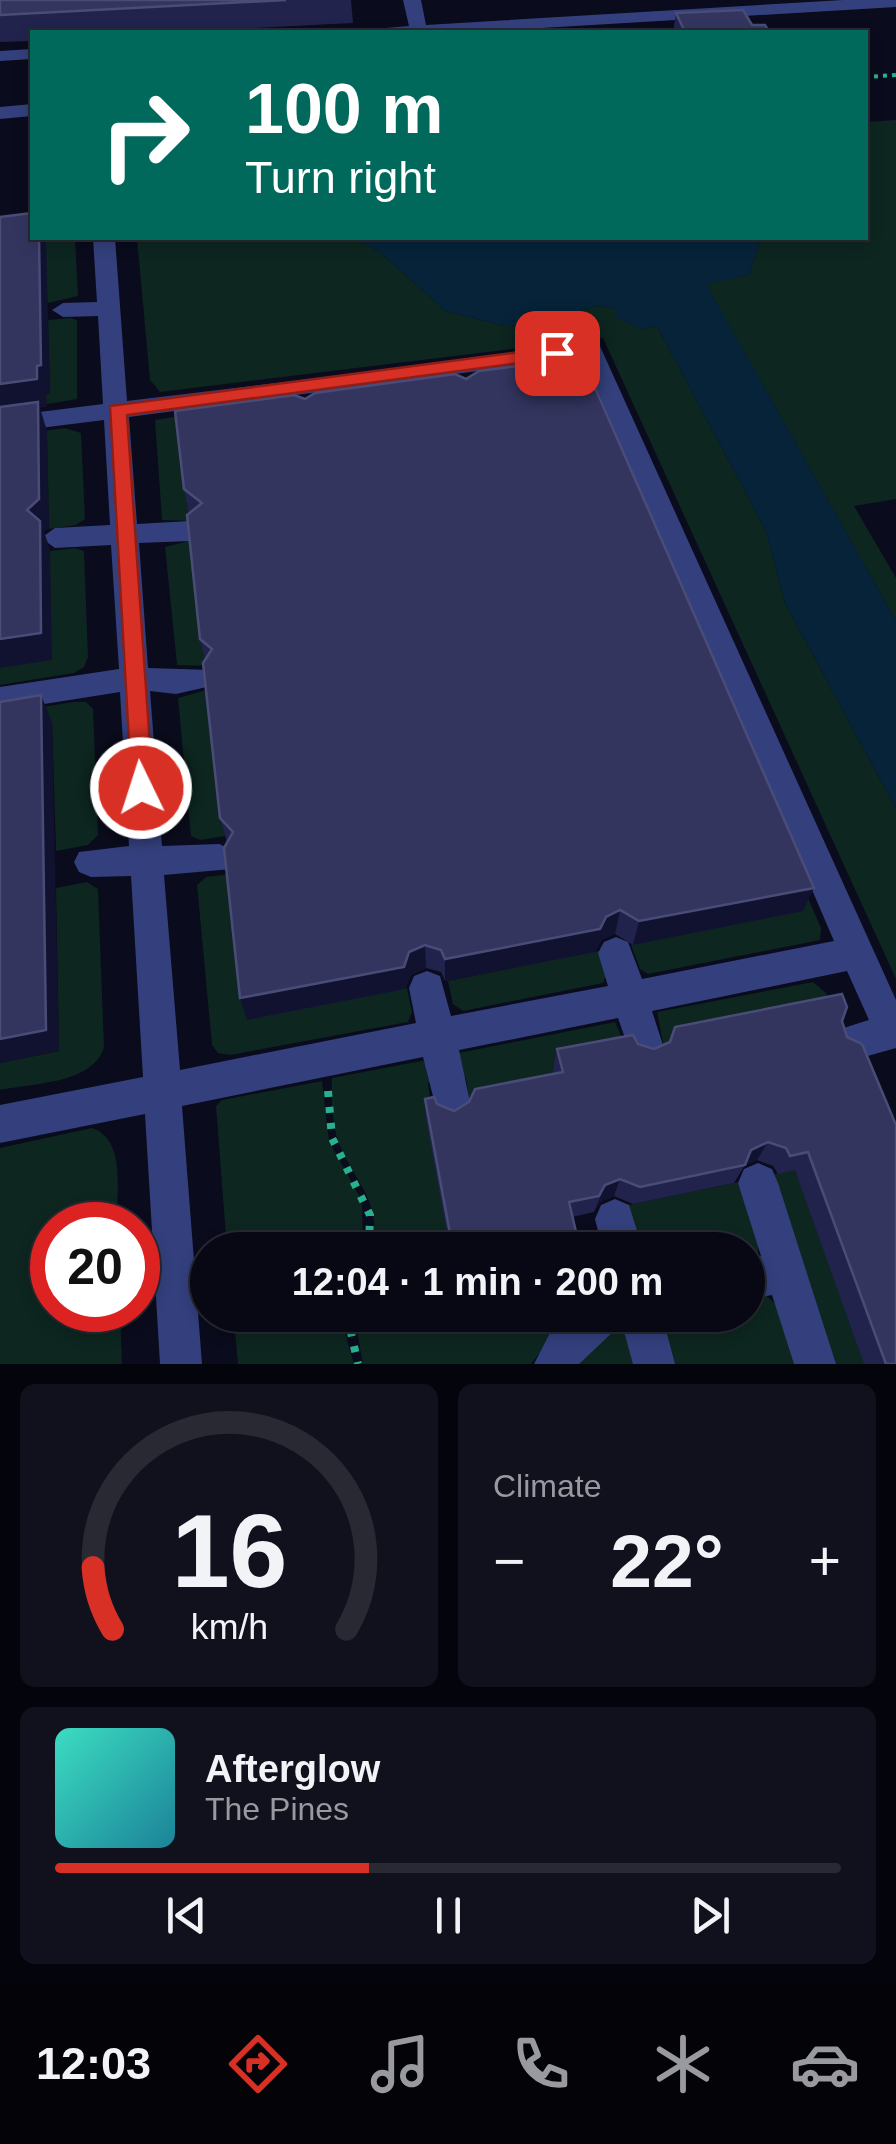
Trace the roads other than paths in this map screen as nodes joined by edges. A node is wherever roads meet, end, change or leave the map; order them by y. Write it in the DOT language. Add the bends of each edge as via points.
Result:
graph roads {
  1 [pos="412,0"];
  2 [pos="896,2"];
  3 [pos="896,19"];
  4 [pos="419,30"];
  5 [pos="435,30"];
  6 [pos="704,30"];
  7 [pos="30,54"];
  8 [pos="0,56"];
  9 [pos="30,110"];
  10 [pos="0,114"];
  11 [pos="104,240"];
  12 [pos="110,309"];
  13 [pos="64,310"];
  14 [pos="456,366"];
  15 [pos="464,397"];
  16 [pos="117,410"];
  17 [pos="0,425"];
  18 [pos="190,531"];
  19 [pos="123,534"];
  20 [pos="55,538"];
  21 [pos="134,678"];
  22 [pos="200,678"];
  23 [pos="0,699"];
  24 [pos="219,859"];
  25 [pos="92,862"];
  26 [pos="146,862"];
  27 [pos="616,953"];
  28 [pos="857,953"];
  29 [pos="428,988"];
  30 [pos="631,998"];
  31 [pos="438,1036"];
  32 [pos="850,1043"];
  33 [pos="646,1048"];
  34 [pos="164,1091"];
  35 [pos="452,1107"];
  36 [pos="0,1124"];
  37 [pos="758,1184"];
  38 [pos="766,1275"];
  39 [pos="581,1332"];
  40 [pos="646,1332"];
  41 [pos="181,1364"];
  42 [pos="555,1364"];
  43 [pos="654,1364"];
  44 [pos="814,1364"];
  1 -- 4 [label="lane"];
  2 -- 5 [label="lane"];
  3 -- 6 [label="lane"];
  7 -- 8 [label="lane"];
  9 -- 10 [label="lane"];
  11 -- 12 [label="lane"];
  12 -- 13 [label="lane"];
  12 -- 16 [label="lane"];
  14 -- 15 [label="lane"];
  14 -- 16 [label="lane" via="304,402"];
  14 -- 28 [label="lane" via="591,349 761,766"];
  16 -- 17 [label="lane"];
  16 -- 19 [label="lane"];
  18 -- 19 [label="lane"];
  19 -- 20 [label="lane"];
  19 -- 21 [label="lane"];
  21 -- 22 [label="lane"];
  21 -- 23 [label="lane"];
  21 -- 26 [label="lane"];
  24 -- 26 [label="lane"];
  25 -- 26 [label="lane"];
  26 -- 34 [label="lane"];
  27 -- 30 [label="lane"];
  28 -- 30 [label="lane"];
  28 -- 32 [label="lane" via="892,1032"];
  29 -- 31 [label="lane"];
  30 -- 31 [label="lane"];
  30 -- 33 [label="lane"];
  31 -- 34 [label="lane"];
  31 -- 35 [label="lane"];
  34 -- 36 [label="lane"];
  34 -- 41 [label="lane"];
  37 -- 38 [label="lane"];
  38 -- 44 [label="lane"];
  39 -- 42 [label="lane"];
  40 -- 43 [label="lane"];
}
